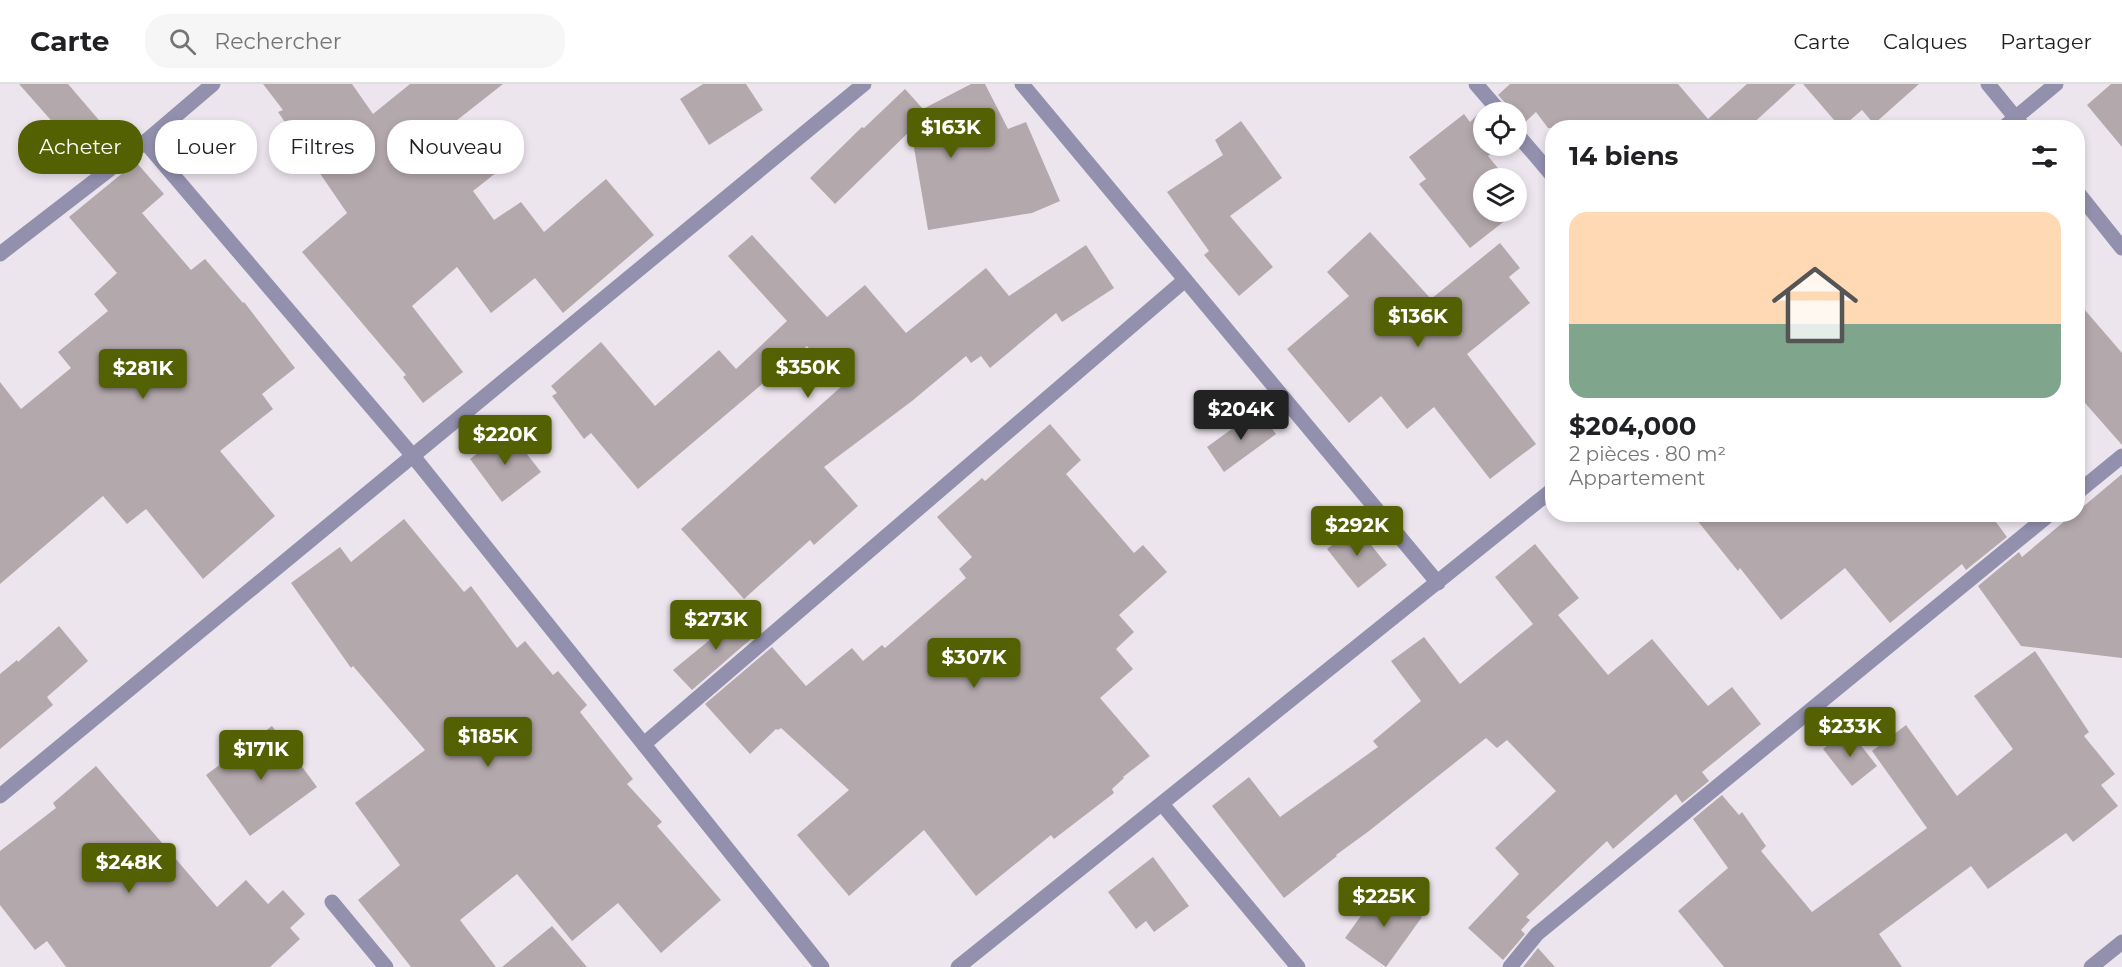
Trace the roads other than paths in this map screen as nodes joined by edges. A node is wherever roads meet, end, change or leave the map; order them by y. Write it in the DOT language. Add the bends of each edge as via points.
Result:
graph roads {
  1 [pos="213,84"];
  2 [pos="864,84"];
  3 [pos="1022,84"];
  4 [pos="1476,84"];
  5 [pos="1988,84"];
  6 [pos="2056,84"];
  7 [pos="1491,102"];
  8 [pos="2018,120"];
  9 [pos="2022,120"];
  10 [pos="145,142"];
  11 [pos="1527,146"];
  12 [pos="1545,167"];
  13 [pos="2085,203"];
  14 [pos="2122,248"];
  15 [pos="0,254"];
  16 [pos="1185,280"];
  17 [pos="413,456"];
  18 [pos="2122,456"];
  19 [pos="2085,486"];
  20 [pos="1545,496"];
  21 [pos="2040,522"];
  22 [pos="1438,583"];
  23 [pos="644,744"];
  24 [pos="0,796"];
  25 [pos="1162,804"];
  26 [pos="332,902"];
  27 [pos="2121,944"];
  28 [pos="386,967"];
  29 [pos="822,967"];
  30 [pos="958,967"];
  31 [pos="1298,967"];
  32 [pos="1510,967"];
  33 [pos="2091,967"];
  1 -- 10 [label="street"];
  2 -- 17 [label="street"];
  3 -- 16 [label="street"];
  4 -- 7 [label="street"];
  5 -- 8 [label="street"];
  6 -- 9 [label="street"];
  10 -- 15 [label="street"];
  10 -- 17 [label="street"];
  11 -- 12 [label="street"];
  13 -- 14 [label="street"];
  16 -- 22 [label="street"];
  16 -- 23 [label="street"];
  17 -- 23 [label="street"];
  17 -- 24 [label="street"];
  18 -- 19 [label="street"];
  20 -- 22 [label="street"];
  21 -- 32 [label="street" via="1537,934"];
  22 -- 25 [label="street"];
  23 -- 29 [label="street"];
  25 -- 30 [label="street"];
  25 -- 31 [label="street"];
  26 -- 28 [label="street"];
  27 -- 33 [label="street"];
}
